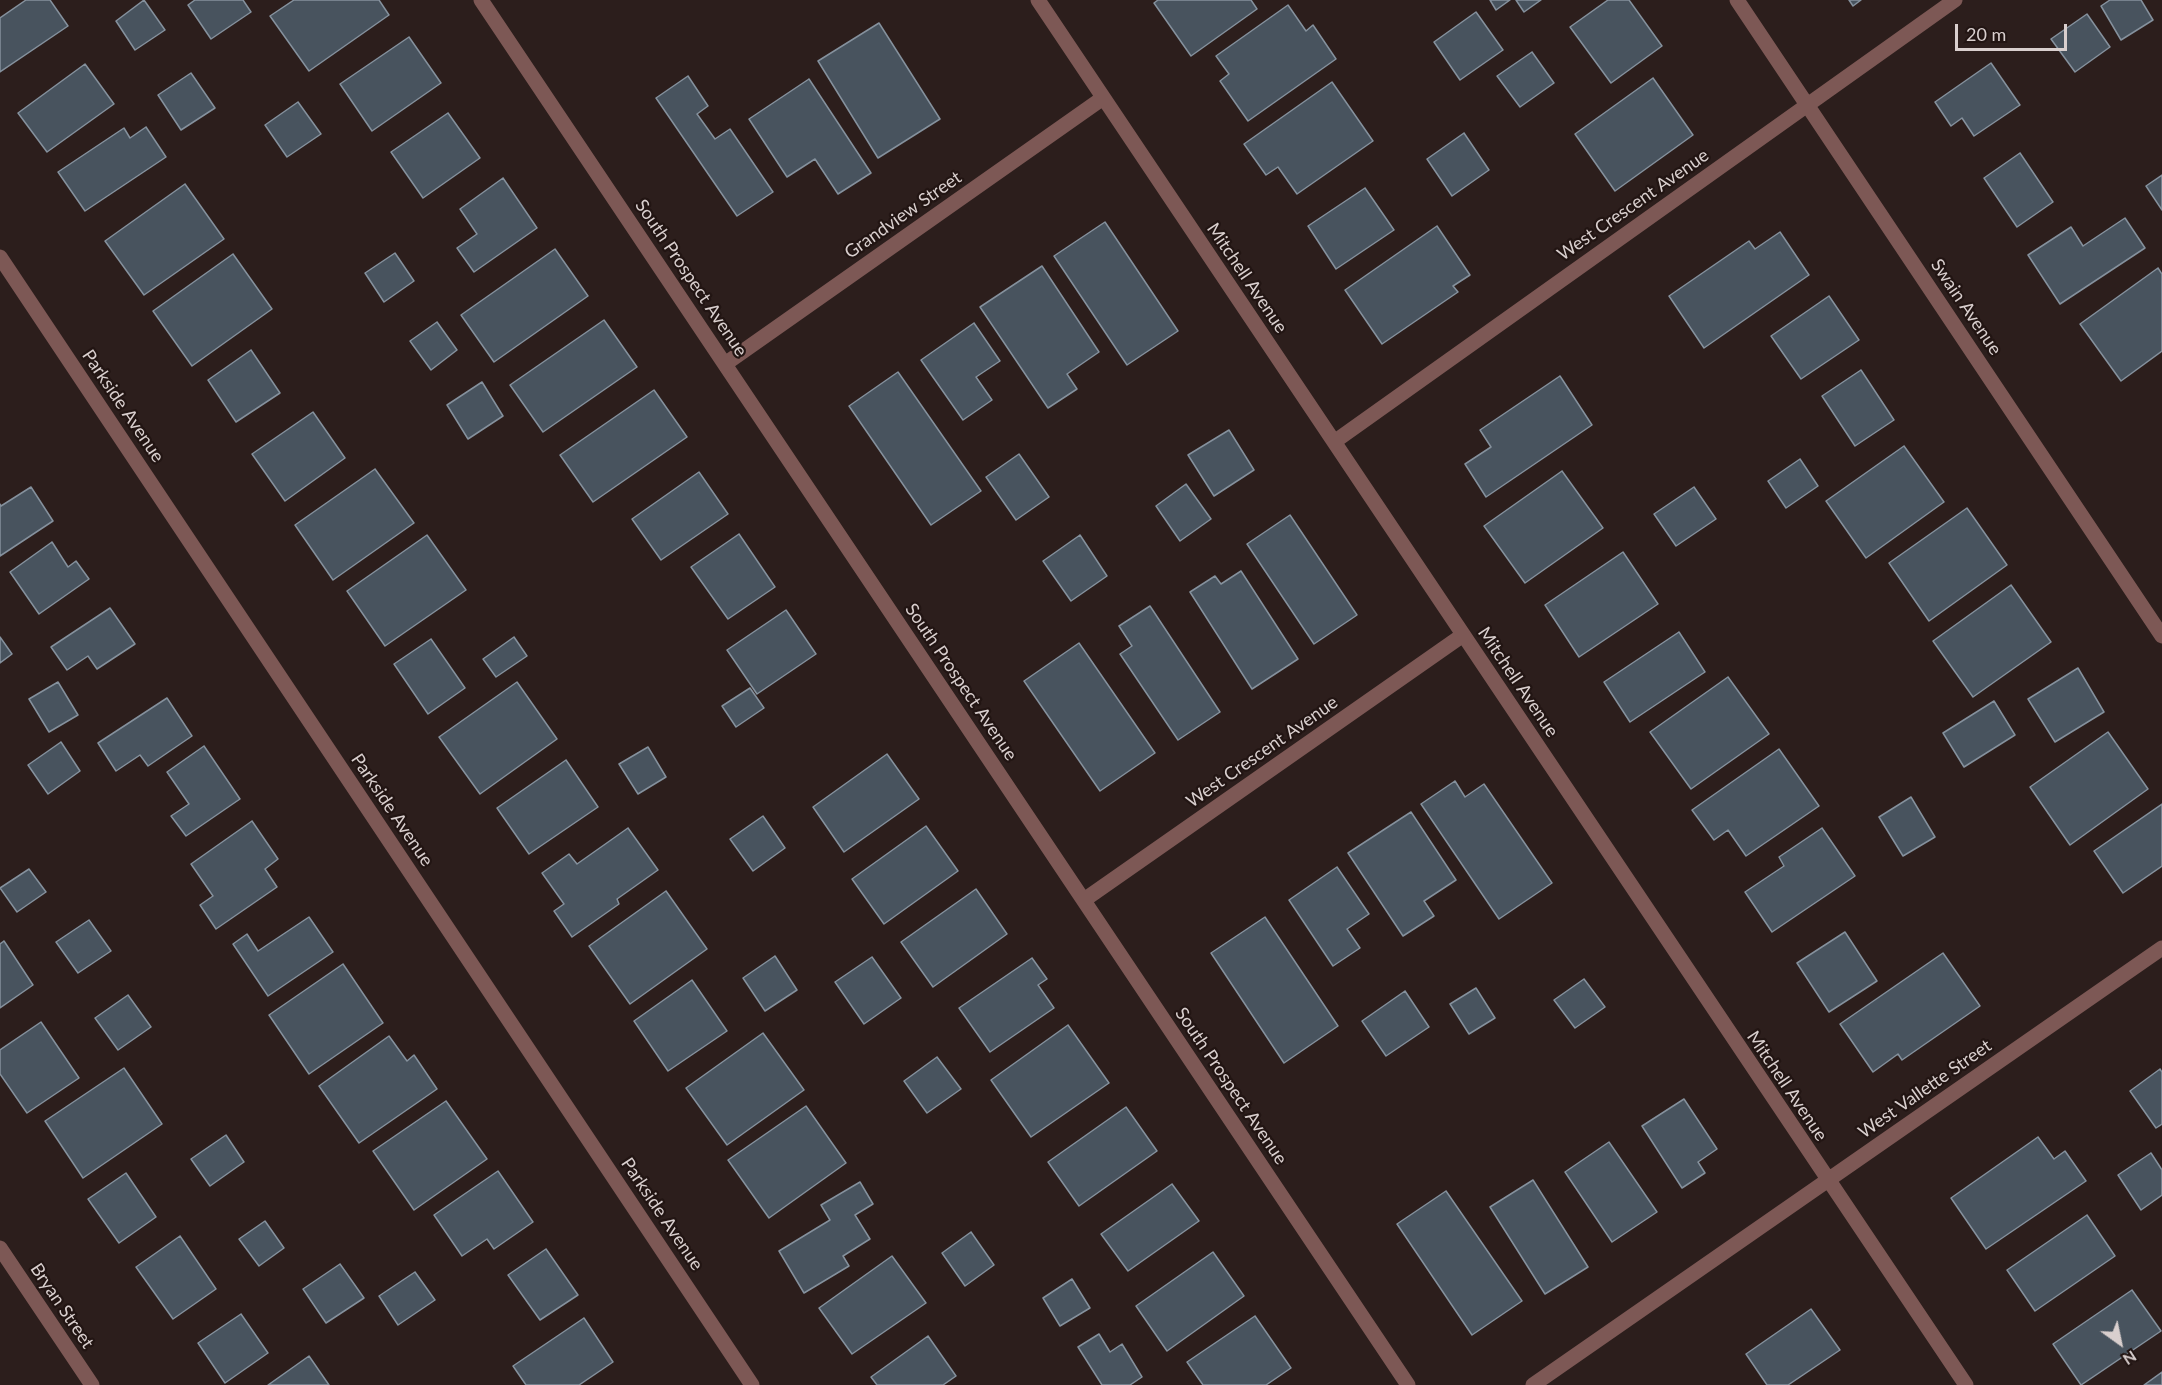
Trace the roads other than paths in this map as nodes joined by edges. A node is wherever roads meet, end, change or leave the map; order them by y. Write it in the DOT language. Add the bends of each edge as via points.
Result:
graph roads {
  1 [pos="482,0"];
  2 [pos="1038,0"];
  3 [pos="1737,0"];
  4 [pos="1955,0"];
  5 [pos="1103,98"];
  6 [pos="1808,105"];
  7 [pos="0,257"];
  8 [pos="725,364"];
  9 [pos="1334,442"];
  10 [pos="1463,635"];
  11 [pos="2162,636"];
  12 [pos="1084,900"];
  13 [pos="2162,948"];
  14 [pos="1827,1181"];
  15 [pos="0,1248"];
  16 [pos="92,1385"];
  17 [pos="752,1385"];
  18 [pos="1408,1385"];
  19 [pos="1533,1385"];
  20 [pos="1966,1385"];
  1 -- 8 [label="street, South Prospect Avenue"];
  2 -- 5 [label="street, Mitchell Avenue"];
  3 -- 6 [label="street, Swain Avenue"];
  4 -- 6 [label="street, West Crescent Avenue"];
  5 -- 8 [label="street, Grandview Street"];
  5 -- 9 [label="street, Mitchell Avenue"];
  6 -- 9 [label="street, West Crescent Avenue"];
  6 -- 11 [label="street, Swain Avenue"];
  7 -- 17 [label="street, Parkside Avenue"];
  8 -- 12 [label="street, South Prospect Avenue"];
  9 -- 10 [label="street, Mitchell Avenue"];
  10 -- 12 [label="street, West Crescent Avenue"];
  10 -- 14 [label="street, Mitchell Avenue"];
  12 -- 18 [label="street, South Prospect Avenue"];
  13 -- 14 [label="street, West Vallette Street"];
  14 -- 19 [label="street, West Vallette Street"];
  14 -- 20 [label="street, Mitchell Avenue"];
  15 -- 16 [label="street, Bryan Street"];
}
